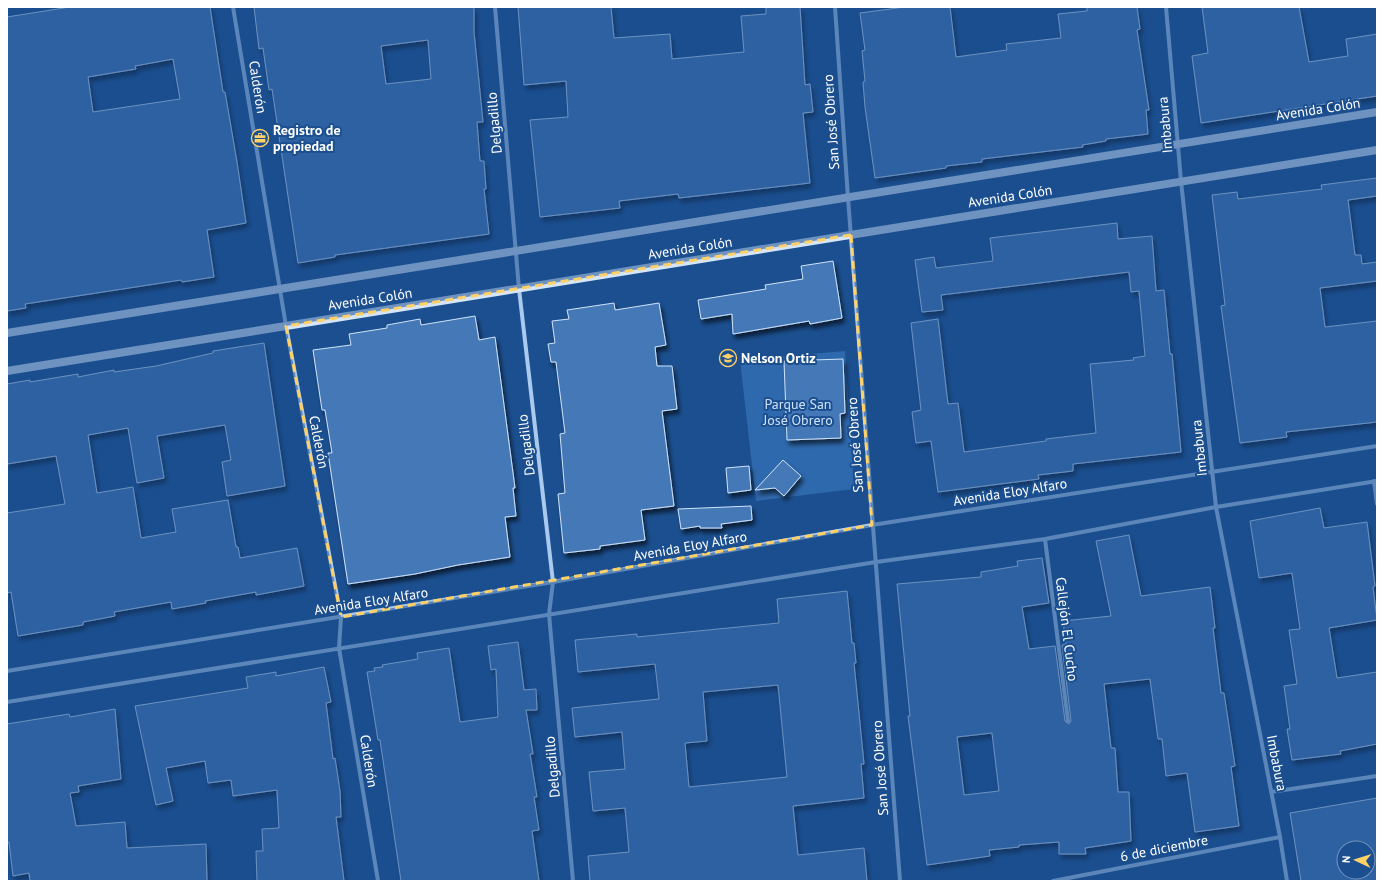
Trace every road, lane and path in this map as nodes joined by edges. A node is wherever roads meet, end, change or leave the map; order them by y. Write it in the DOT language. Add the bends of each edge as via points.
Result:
graph roads {
  1 [pos="233,7"];
  2 [pos="495,7"];
  3 [pos="835,7"];
  4 [pos="1166,7"];
  5 [pos="1377,112"];
  6 [pos="1178,144"];
  7 [pos="1377,150"];
  8 [pos="1181,181"];
  9 [pos="848,198"];
  10 [pos="851,235"];
  11 [pos="516,251"];
  12 [pos="519,288"];
  13 [pos="280,289"];
  14 [pos="286,326"];
  15 [pos="7,334"];
  16 [pos="7,371"];
  17 [pos="1377,446"];
  18 [pos="1213,471"];
  19 [pos="1375,481"];
  20 [pos="1377,504"];
  21 [pos="1216,507"];
  22 [pos="872,525"];
  23 [pos="1045,539"];
  24 [pos="876,562"];
  25 [pos="553,582"];
  26 [pos="549,614"];
  27 [pos="341,617"];
  28 [pos="339,648"];
  29 [pos="7,671"];
  30 [pos="7,702"];
  31 [pos="1068,721"];
  32 [pos="1377,776"];
  33 [pos="1271,792"];
  34 [pos="1280,837"];
  35 [pos="378,881"];
  36 [pos="573,881"];
  37 [pos="900,881"];
  38 [pos="1053,881"];
  39 [pos="1287,881"];
  1 -- 13 [label="street, Calderón"];
  2 -- 11 [label="street, Delgadillo"];
  3 -- 9 [label="street, San José Obrero"];
  4 -- 6 [label="street, Imbabura"];
  5 -- 6 [label="street, Avenida Colón"];
  6 -- 8 [label="street, Imbabura"];
  6 -- 9 [label="street, Avenida Colón"];
  7 -- 8 [label="street, Avenida Colón"];
  8 -- 10 [label="street, Avenida Colón"];
  8 -- 18 [label="street, Imbabura"];
  9 -- 10 [label="street, San José Obrero"];
  9 -- 11 [label="street, Avenida Colón"];
  10 -- 12 [label="street, Avenida Colón"];
  10 -- 22 [label="street, San José Obrero"];
  11 -- 12 [label="street, Delgadillo"];
  11 -- 13 [label="street, Avenida Colón"];
  12 -- 14 [label="street, Avenida Colón"];
  12 -- 25 [label="street, Delgadillo"];
  13 -- 14 [label="street, Calderón"];
  13 -- 15 [label="street, Avenida Colón"];
  14 -- 16 [label="street, Avenida Colón"];
  14 -- 27 [label="street, Calderón"];
  17 -- 18 [label="street, Avenida Eloy Alfaro"];
  18 -- 21 [label="street, Imbabura"];
  18 -- 22 [label="street, Avenida Eloy Alfaro"];
  19 -- 20 [label="street"];
  19 -- 21 [label="street"];
  21 -- 23 [label="street"];
  21 -- 33 [label="street, Imbabura"];
  22 -- 24 [label="street, San José Obrero"];
  22 -- 25 [label="street, Avenida Eloy Alfaro"];
  23 -- 24 [label="street"];
  23 -- 31 [label="street, Callejón El Cucho"];
  24 -- 26 [label="street"];
  24 -- 37 [label="street, San José Obrero"];
  25 -- 26 [label="street, Delgadillo"];
  25 -- 27 [label="street, Avenida Eloy Alfaro"];
  26 -- 28 [label="street"];
  26 -- 36 [label="street, Delgadillo"];
  27 -- 28 [label="street, Calderón"];
  27 -- 29 [label="street, Avenida Eloy Alfaro"];
  28 -- 30 [label="street"];
  28 -- 35 [label="street, Calderón"];
  32 -- 33 [label="street"];
  33 -- 34 [label="street, Imbabura"];
  34 -- 38 [label="street, 6 de diciembre"];
  34 -- 39 [label="street, Imbabura"];
}
